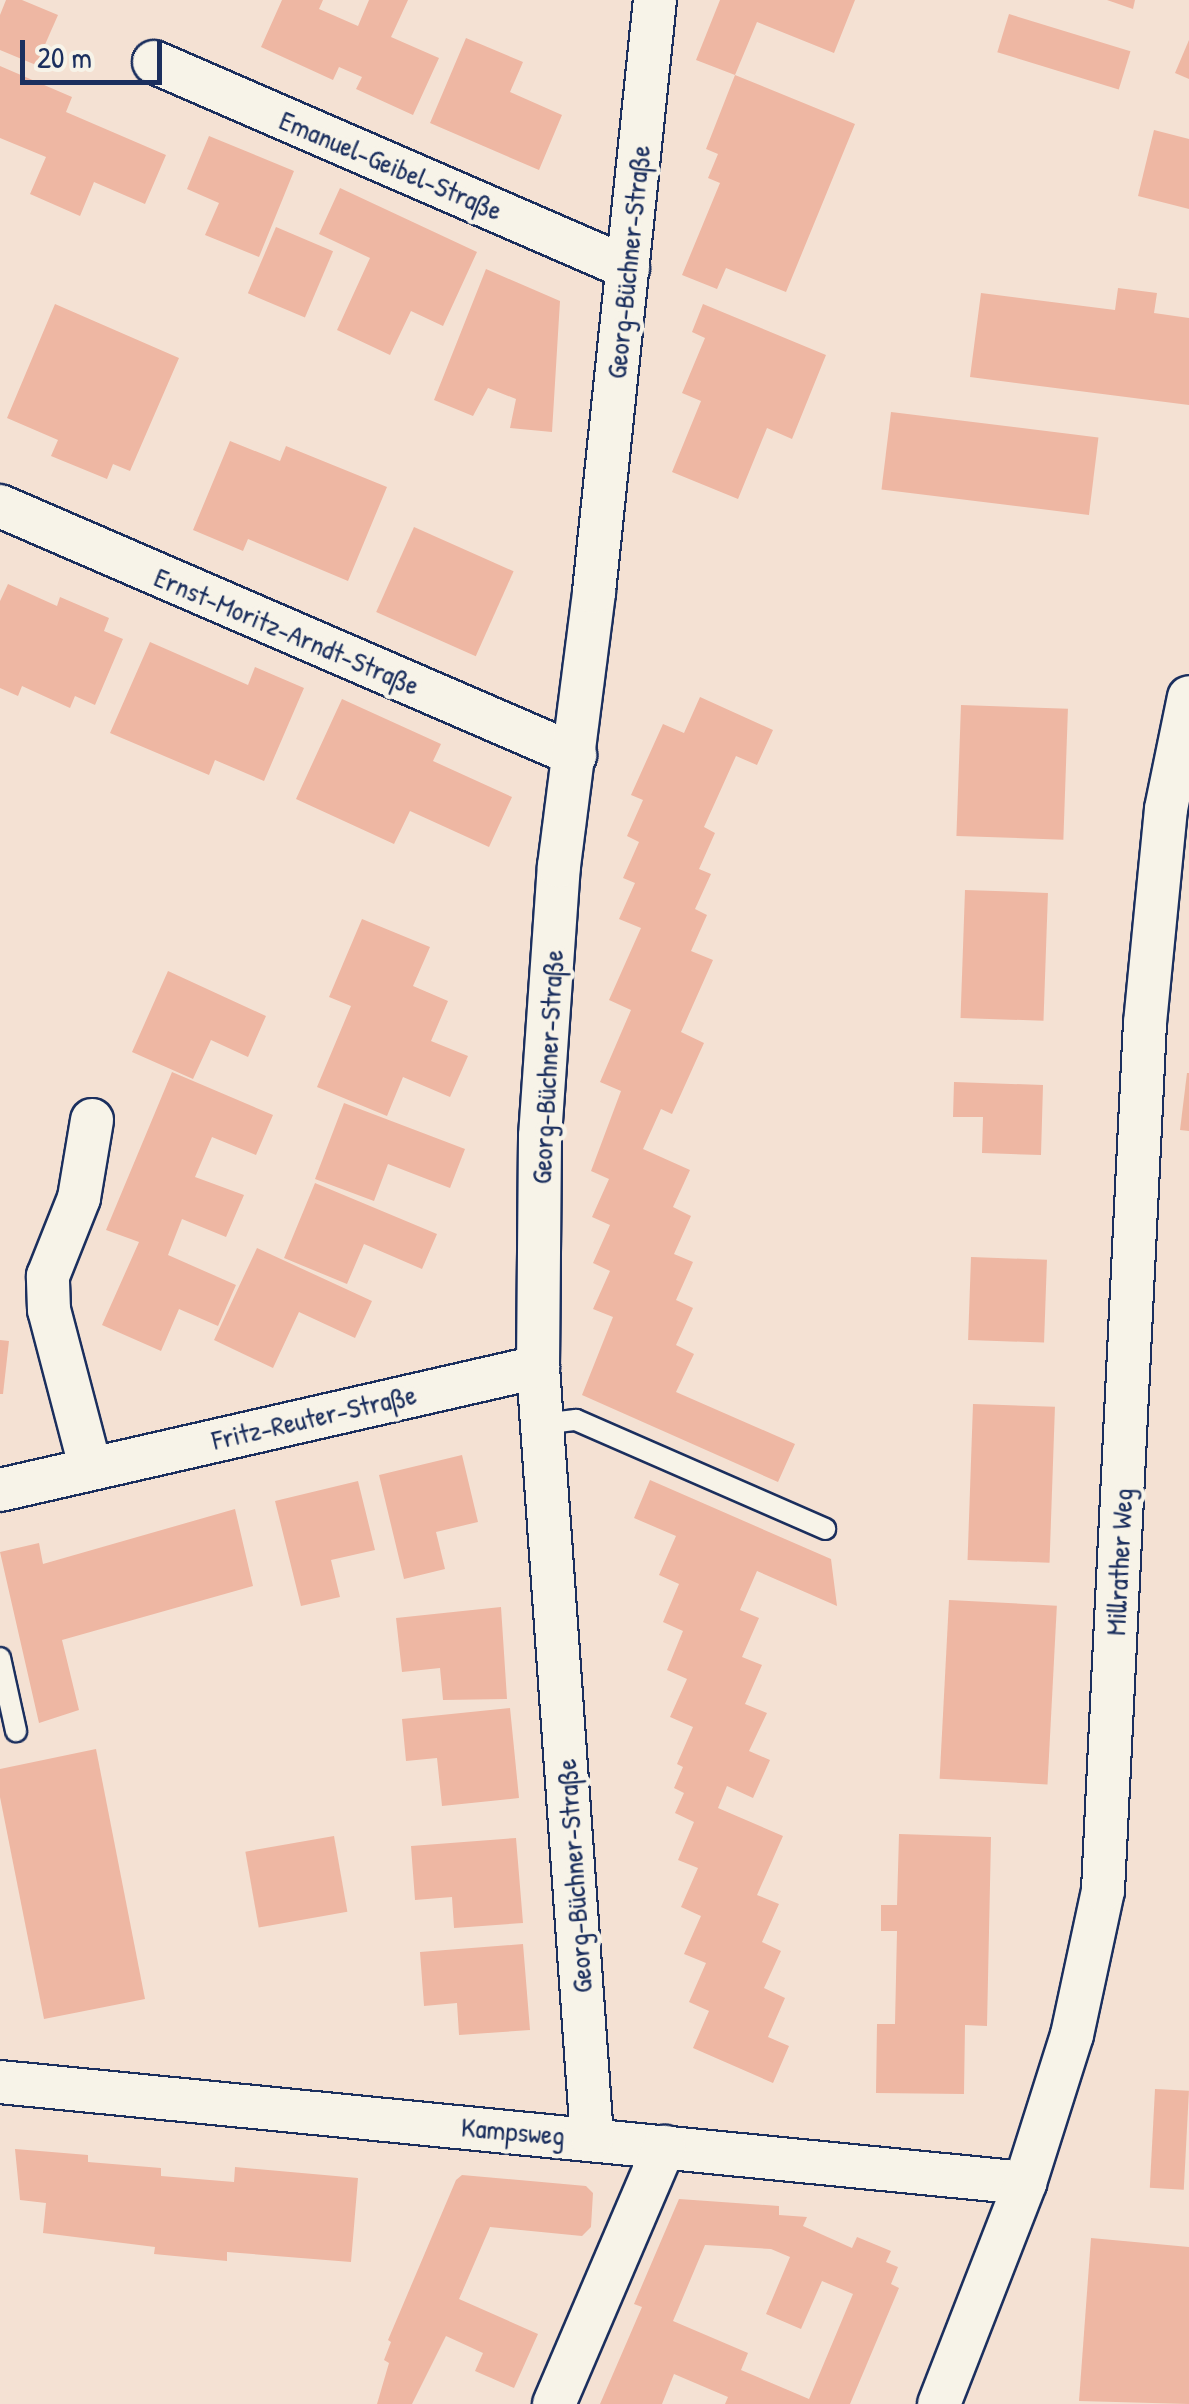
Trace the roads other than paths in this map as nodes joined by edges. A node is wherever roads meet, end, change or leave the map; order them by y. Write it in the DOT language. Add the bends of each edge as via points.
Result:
graph roads {
  1 [pos="655,0"];
  2 [pos="154,62"];
  3 [pos="628,268"];
  4 [pos="0,506"];
  5 [pos="1189,697"];
  6 [pos="575,755"];
  7 [pos="92,1120"];
  8 [pos="538,1367"];
  9 [pos="542,1424"];
  10 [pos="90,1466"];
  11 [pos="0,1490"];
  12 [pos="825,1529"];
  13 [pos="0,1658"];
  14 [pos="16,1731"];
  15 [pos="0,2082"];
  16 [pos="592,2138"];
  17 [pos="664,2147"];
  18 [pos="1025,2184"];
  19 [pos="554,2404"];
  20 [pos="939,2404"];
  1 -- 3 [label="street, Georg-Büchner-Straße"];
  2 -- 3 [label="street, Emanuel-Geibel-Straße"];
  3 -- 6 [label="street, Georg-Büchner-Straße"];
  4 -- 6 [label="street, Ernst-Moritz-Arndt-Straße"];
  5 -- 18 [label="street, Millrather Weg" via="1166,809 1146,1024 1103,1890 1072,2036"];
  6 -- 8 [label="street, Georg-Büchner-Straße" via="559,866 540,1136"];
  7 -- 10 [label="street" via="79,1198 48,1276 49,1310"];
  8 -- 9 [label="street, Georg-Büchner-Straße"];
  8 -- 10 [label="street, Fritz-Reuter-Straße"];
  9 -- 12 [label="lane" via="576,1420"];
  9 -- 16 [label="street, Georg-Büchner-Straße"];
  10 -- 11 [label="street, Fritz-Reuter-Straße"];
  13 -- 14 [label="lane"];
  15 -- 16 [label="street, Kampsweg"];
  16 -- 17 [label="street, Kampsweg"];
  17 -- 18 [label="street, Kampsweg"];
  17 -- 19 [label="street"];
  18 -- 20 [label="street, Millrather Weg"];
}
